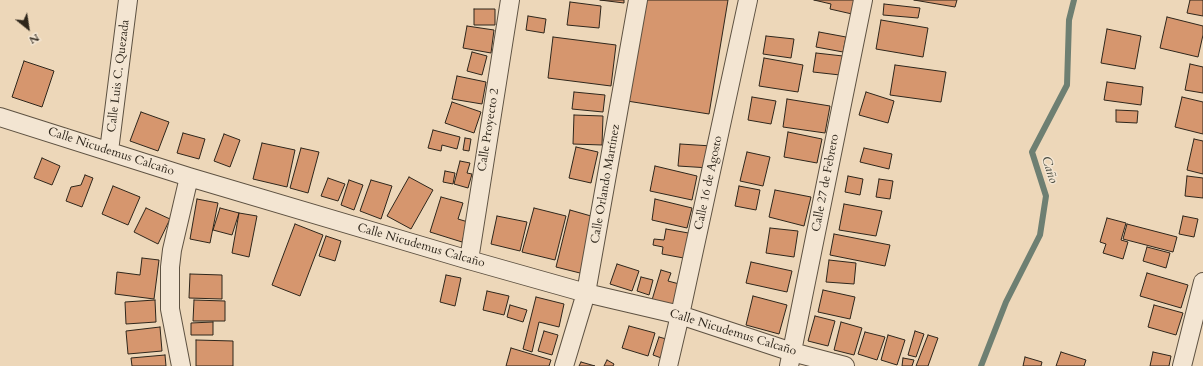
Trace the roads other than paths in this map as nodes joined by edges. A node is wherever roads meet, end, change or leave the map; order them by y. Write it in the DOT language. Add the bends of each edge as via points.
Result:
graph roads {
  1 [pos="128,0"];
  2 [pos="510,0"];
  3 [pos="638,0"];
  4 [pos="748,0"];
  5 [pos="863,0"];
  6 [pos="0,117"];
  7 [pos="109,151"];
  8 [pos="189,177"];
  9 [pos="469,260"];
  10 [pos="1203,282"];
  11 [pos="586,293"];
  12 [pos="680,315"];
  13 [pos="790,359"];
  14 [pos="181,366"];
  15 [pos="564,366"];
  16 [pos="668,366"];
  17 [pos="845,366"];
  18 [pos="1182,366"];
  1 -- 7 [label="street, Calle Luis C. Quezada"];
  2 -- 9 [label="street, Calle Proyecto 2"];
  3 -- 11 [label="street, Calle Orlando Martínez"];
  4 -- 12 [label="street, Calle 16 de Agosto"];
  5 -- 13 [label="street, Calle 27 de Febrero"];
  6 -- 7 [label="street, Calle Nicudemus Calcaño"];
  7 -- 8 [label="street, Calle Nicudemus Calcaño"];
  8 -- 9 [label="street, Calle Nicudemus Calcaño"];
  8 -- 14 [label="street" via="170,267 170,309"];
  9 -- 11 [label="street, Calle Nicudemus Calcaño"];
  10 -- 18 [label="street"];
  11 -- 12 [label="street, Calle Nicudemus Calcaño"];
  11 -- 15 [label="street, Calle Orlando Martínez"];
  12 -- 13 [label="street, Calle Nicudemus Calcaño"];
  12 -- 16 [label="street, Calle 16 de Agosto"];
  13 -- 17 [label="street, Calle Nicudemus Calcaño"];
}
